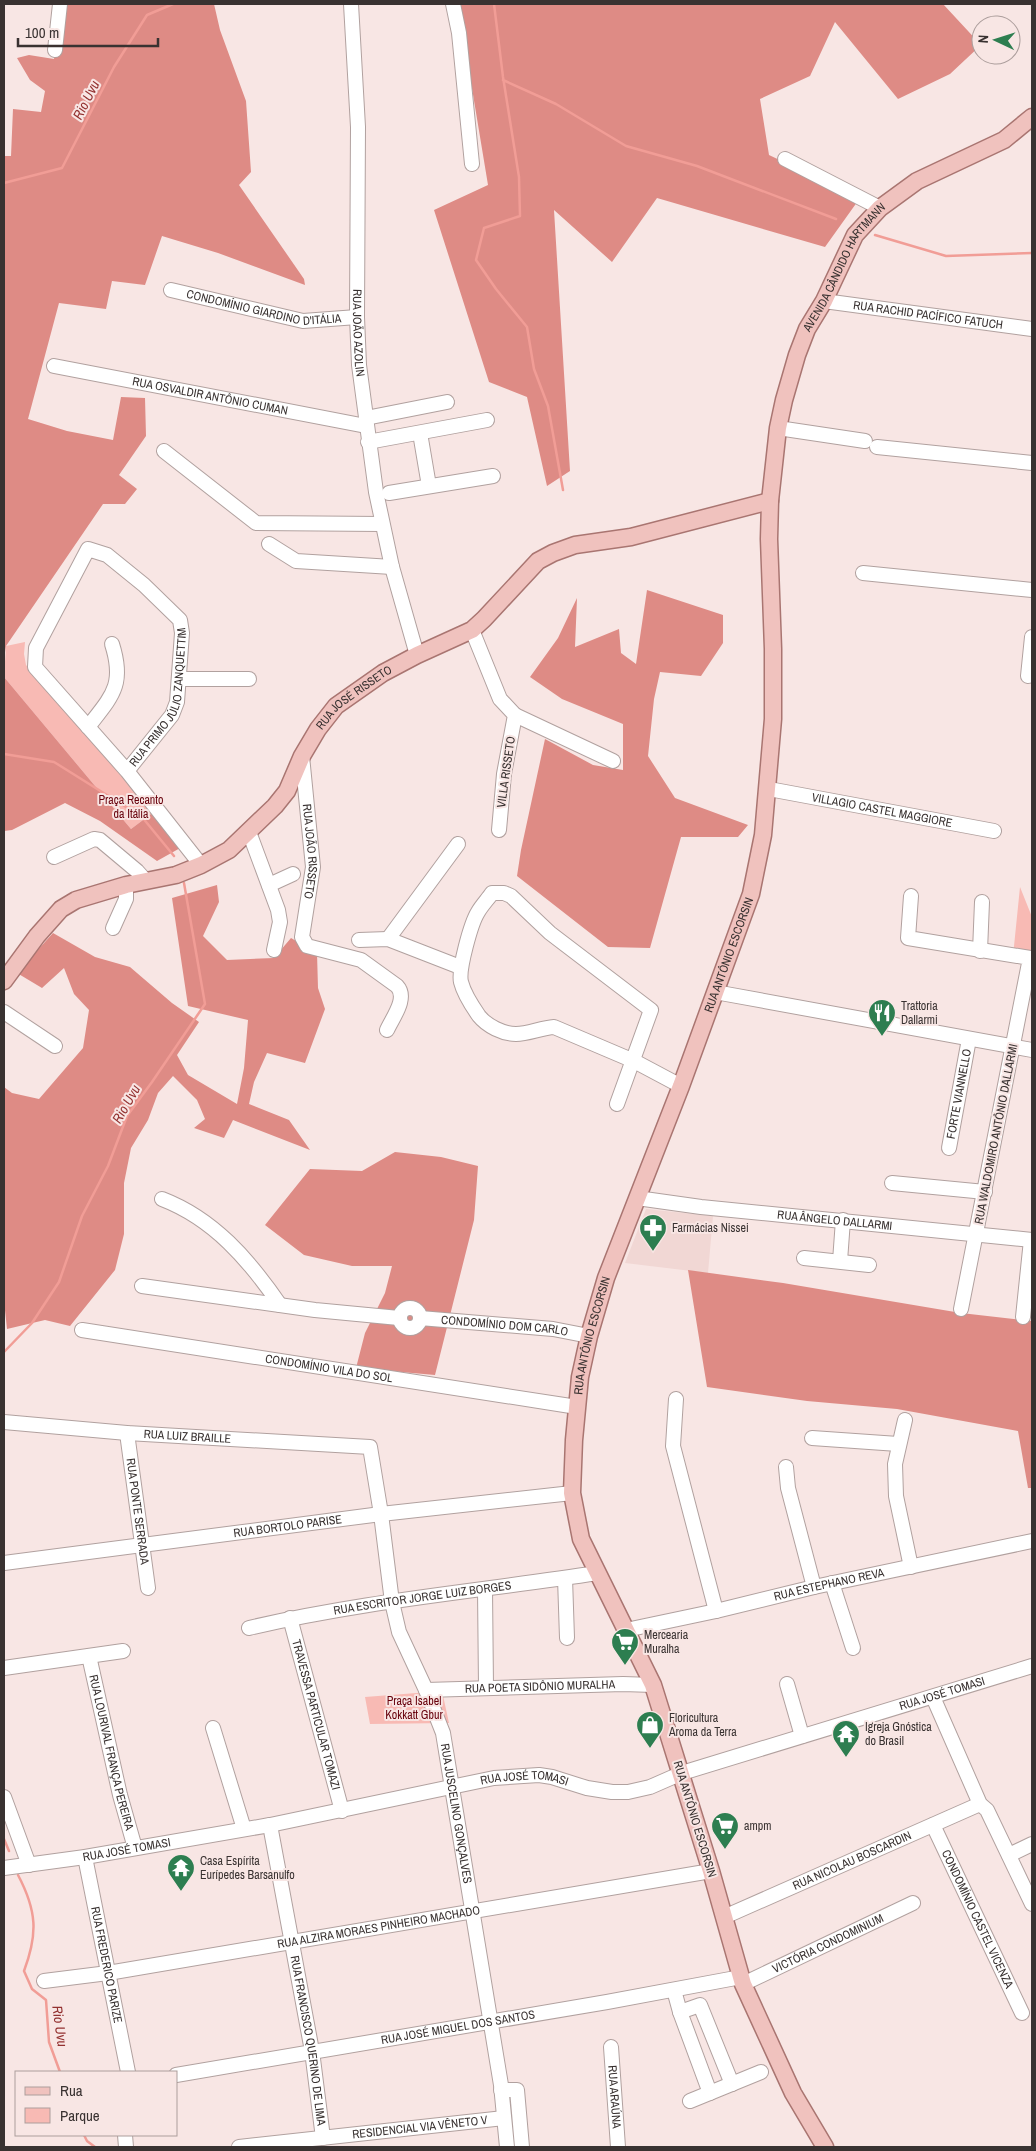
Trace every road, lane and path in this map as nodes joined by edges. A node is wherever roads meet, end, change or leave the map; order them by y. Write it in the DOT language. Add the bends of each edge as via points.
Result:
graph roads {
  1 [pos="60,4"];
  2 [pos="351,4"];
  3 [pos="453,4"];
  4 [pos="55,50"];
  5 [pos="1032,117"];
  6 [pos="785,159"];
  7 [pos="472,164"];
  8 [pos="880,208"];
  9 [pos="171,290"];
  10 [pos="824,301"];
  11 [pos="357,317"];
  12 [pos="1032,329"];
  13 [pos="54,366"];
  14 [pos="447,402"];
  15 [pos="487,420"];
  16 [pos="366,422"];
  17 [pos="778,428"];
  18 [pos="420,432"];
  19 [pos="368,442"];
  20 [pos="164,451"];
  21 [pos="1032,463"];
  22 [pos="493,476"];
  23 [pos="429,486"];
  24 [pos="388,493"];
  25 [pos="770,501"];
  26 [pos="382,524"];
  27 [pos="269,544"];
  28 [pos="392,568"];
  29 [pos="863,573"];
  30 [pos="1032,590"];
  31 [pos="472,630"];
  32 [pos="1032,637"];
  33 [pos="112,644"];
  34 [pos="417,655"];
  35 [pos="1028,676"];
  36 [pos="180,679"];
  37 [pos="249,679"];
  38 [pos="515,714"];
  39 [pos="88,727"];
  40 [pos="302,756"];
  41 [pos="613,761"];
  42 [pos="127,771"];
  43 [pos="769,789"];
  44 [pos="499,830"];
  45 [pos="994,831"];
  46 [pos="249,832"];
  47 [pos="458,844"];
  48 [pos="54,857"];
  49 [pos="201,865"];
  50 [pos="293,874"];
  51 [pos="146,881"];
  52 [pos="126,885"];
  53 [pos="269,885"];
  54 [pos="911,896"];
  55 [pos="982,902"];
  56 [pos="113,928"];
  57 [pos="388,939"];
  58 [pos="359,940"];
  59 [pos="274,950"];
  60 [pos="980,951"];
  61 [pos="460,967"];
  62 [pos="4,981"];
  63 [pos="715,992"];
  64 [pos="4,1012"];
  65 [pos="387,1030"];
  66 [pos="970,1039"];
  67 [pos="55,1046"];
  68 [pos="1013,1047"];
  69 [pos="1032,1050"];
  70 [pos="634,1061"];
  71 [pos="681,1086"];
  72 [pos="617,1104"];
  73 [pos="949,1148"];
  74 [pos="892,1183"];
  75 [pos="985,1192"];
  76 [pos="637,1198"];
  77 [pos="162,1199"];
  78 [pos="844,1220"];
  79 [pos="977,1235"];
  80 [pos="1032,1240"];
  81 [pos="804,1258"];
  82 [pos="840,1261"];
  83 [pos="869,1265"];
  84 [pos="142,1286"];
  85 [pos="280,1305"];
  86 [pos="961,1308"];
  87 [pos="1023,1317"];
  88 [pos="82,1330"];
  89 [pos="589,1336"];
  90 [pos="676,1399"];
  91 [pos="577,1407"];
  92 [pos="905,1420"];
  93 [pos="4,1422"];
  94 [pos="127,1433"];
  95 [pos="812,1438"];
  96 [pos="898,1444"];
  97 [pos="370,1447"];
  98 [pos="786,1467"];
  99 [pos="572,1493"];
  100 [pos="381,1514"];
  101 [pos="1032,1541"];
  102 [pos="143,1545"];
  103 [pos="4,1563"];
  104 [pos="911,1567"];
  105 [pos="597,1573"];
  106 [pos="565,1578"];
  107 [pos="832,1583"];
  108 [pos="814,1587"];
  109 [pos="148,1588"];
  110 [pos="485,1590"];
  111 [pos="392,1602"];
  112 [pos="716,1611"];
  113 [pos="290,1618"];
  114 [pos="249,1628"];
  115 [pos="626,1630"];
  116 [pos="567,1638"];
  117 [pos="853,1648"];
  118 [pos="123,1651"];
  119 [pos="89,1656"];
  120 [pos="1032,1666"];
  121 [pos="4,1668"];
  122 [pos="787,1684"];
  123 [pos="652,1685"];
  124 [pos="486,1687"];
  125 [pos="426,1690"];
  126 [pos="933,1697"];
  127 [pos="213,1728"];
  128 [pos="802,1736"];
  129 [pos="682,1773"];
  130 [pos="452,1787"];
  131 [pos="4,1797"];
  132 [pos="980,1804"];
  133 [pos="342,1811"];
  134 [pos="933,1824"];
  135 [pos="270,1825"];
  136 [pos="244,1829"];
  137 [pos="1032,1844"];
  138 [pos="135,1848"];
  139 [pos="1009,1855"];
  140 [pos="85,1857"];
  141 [pos="29,1865"];
  142 [pos="4,1868"];
  143 [pos="712,1871"];
  144 [pos="913,1903"];
  145 [pos="1032,1904"];
  146 [pos="471,1910"];
  147 [pos="724,1917"];
  148 [pos="291,1942"];
  149 [pos="108,1973"];
  150 [pos="742,1980"];
  151 [pos="44,1982"];
  152 [pos="674,1990"];
  153 [pos="680,2012"];
  154 [pos="1022,2013"];
  155 [pos="490,2022"];
  156 [pos="612,2047"];
  157 [pos="312,2052"];
  158 [pos="128,2071"];
  159 [pos="761,2072"];
  160 [pos="178,2075"];
  161 [pos="732,2084"];
  162 [pos="501,2090"];
  163 [pos="710,2093"];
  164 [pos="690,2101"];
  165 [pos="504,2118"];
  166 [pos="330,2137"];
  167 [pos="239,2147"];
  168 [pos="507,2147"];
  169 [pos="522,2147"];
  170 [pos="618,2147"];
  171 [pos="825,2147"];
  1 -- 4 [label="street"];
  2 -- 11 [label="street, RUA JOÃO AZOLIN" via="358,127"];
  3 -- 7 [label="street" via="459,33"];
  5 -- 8 [label="main road, AVENIDA CÂNDIDO HARTMANN" via="1004,140 917,182"];
  6 -- 8 [label="street"];
  8 -- 10 [label="main road, AVENIDA CÂNDIDO HARTMANN" via="855,235"];
  9 -- 11 [label="street, CONDOMÍNIO GIARDINO D'ITÁLIA" via="303,321"];
  10 -- 12 [label="street, RUA RACHID PACÍFICO FATUCH"];
  10 -- 17 [label="main road, AVENIDA CÂNDIDO HARTMANN" via="807,329 797,355"];
  11 -- 16 [label="street, RUA JOÃO AZOLIN"];
  13 -- 16 [label="street, RUA OSVALDIR ANTÔNIO CUMAN"];
  14 -- 16 [label="street"];
  15 -- 18 [label="street"];
  16 -- 19 [label="street, RUA JOÃO AZOLIN"];
  17 -- 21 [label="street" via="871,444"];
  17 -- 25 [label="main road, AVENIDA CÂNDIDO HARTMANN"];
  18 -- 19 [label="street"];
  18 -- 23 [label="street"];
  19 -- 26 [label="street, RUA JOÃO AZOLIN"];
  20 -- 26 [label="street" via="256,523"];
  22 -- 23 [label="street"];
  23 -- 24 [label="street"];
  25 -- 31 [label="main road, RUA JOSÉ RISSETO" via="640,535 575,545 553,553 538,561"];
  25 -- 43 [label="main road, RUA ANTÔNIO ESCORSIN" via="773,693"];
  26 -- 28 [label="street, RUA JOÃO AZOLIN"];
  27 -- 28 [label="street" via="296,561"];
  28 -- 34 [label="street, RUA JOÃO AZOLIN"];
  29 -- 30 [label="street"];
  31 -- 34 [label="main road, RUA JOSÉ RISSETO"];
  31 -- 38 [label="street, VILLA RISSETO" via="500,699"];
  32 -- 35 [label="street"];
  33 -- 39 [label="street" via="117,658 114,694"];
  34 -- 40 [label="main road, RUA JOSÉ RISSETO" via="383,673 336,706"];
  36 -- 37 [label="street"];
  36 -- 39 [label="street, RUA PRIMO JÚLIO ZANQUETTIM" via="180,620 108,556 88,550 43,634 34,658 35,667"];
  36 -- 42 [label="street, RUA PRIMO JÚLIO ZANQUETTIM" via="172,715"];
  38 -- 41 [label="street, VILLA RISSETO"];
  38 -- 44 [label="street, VILLA RISSETO" via="504,774"];
  39 -- 42 [label="street"];
  40 -- 46 [label="main road, RUA JOSÉ RISSETO" via="288,790"];
  40 -- 65 [label="street, RUA JOÃO RISSETO" via="313,867 302,938 307,946 361,960 402,991 402,998"];
  42 -- 49 [label="street"];
  43 -- 45 [label="street, VILLAGIO CASTEL MAGGIORE"];
  43 -- 63 [label="main road, RUA ANTÔNIO ESCORSIN" via="752,894"];
  46 -- 49 [label="main road, RUA JOSÉ RISSETO" via="229,850"];
  46 -- 53 [label="street"];
  47 -- 57 [label="street"];
  48 -- 51 [label="street" via="94,839 100,840"];
  49 -- 51 [label="main road, RUA JOSÉ RISSETO" via="176,875"];
  50 -- 53 [label="street"];
  51 -- 52 [label="main road, RUA JOSÉ RISSETO"];
  52 -- 56 [label="street" via="126,899"];
  52 -- 62 [label="main road, RUA JOSÉ RISSETO" via="76,900 62,909 37,936"];
  53 -- 59 [label="street" via="280,922"];
  54 -- 60 [label="street" via="908,938"];
  55 -- 60 [label="street"];
  57 -- 58 [label="street"];
  57 -- 61 [label="street"];
  60 -- 68 [label="street, RUA WALDOMIRO ANTÔNIO DALLARMI" via="1030,958"];
  61 -- 70 [label="street" via="461,982 473,1008 498,1030 516,1034 554,1027"];
  61 -- 70 [label="street" via="477,912 492,894 511,896 550,933 651,1010"];
  63 -- 66 [label="street"];
  63 -- 71 [label="main road, RUA ANTÔNIO ESCORSIN"];
  64 -- 67 [label="street"];
  66 -- 68 [label="street"];
  66 -- 73 [label="street, FORTE VIANNELLO"];
  68 -- 69 [label="street"];
  68 -- 75 [label="street, RUA WALDOMIRO ANTÔNIO DALLARMI"];
  70 -- 71 [label="street"];
  70 -- 72 [label="street"];
  71 -- 76 [label="main road, RUA ANTÔNIO ESCORSIN"];
  74 -- 75 [label="street"];
  75 -- 79 [label="street, RUA WALDOMIRO ANTÔNIO DALLARMI"];
  76 -- 78 [label="street, RUA ÂNGELO DALLARMI"];
  76 -- 89 [label="main road, RUA ANTÔNIO ESCORSIN" via="606,1278"];
  77 -- 85 [label="street" via="205,1221 239,1252"];
  78 -- 79 [label="street, RUA ÂNGELO DALLARMI"];
  78 -- 82 [label="street"];
  79 -- 80 [label="street, RUA ÂNGELO DALLARMI"];
  79 -- 86 [label="street, RUA WALDOMIRO ANTÔNIO DALLARMI"];
  80 -- 87 [label="street"];
  81 -- 82 [label="street"];
  82 -- 83 [label="street"];
  84 -- 85 [label="street, CONDOMÍNIO DOM CARLO"];
  85 -- 89 [label="street, CONDOMÍNIO DOM CARLO" via="399,1318 401,1312 413,1308 420,1318 553,1329"];
  88 -- 91 [label="street, CONDOMÍNIO VILA DO SOL"];
  89 -- 91 [label="main road, RUA ANTÔNIO ESCORSIN"];
  90 -- 112 [label="street" via="673,1446"];
  91 -- 99 [label="main road, RUA ANTÔNIO ESCORSIN"];
  92 -- 96 [label="street"];
  93 -- 94 [label="street, RUA LUIZ BRAILLE"];
  94 -- 97 [label="street, RUA LUIZ BRAILLE"];
  94 -- 102 [label="street, RUA PONTE SERRADA"];
  95 -- 96 [label="street"];
  96 -- 104 [label="street" via="896,1496"];
  97 -- 100 [label="street, RUA JUSCELINO GONÇALVES"];
  98 -- 108 [label="street" via="788,1488"];
  99 -- 100 [label="street, RUA BORTOLO PARISE"];
  99 -- 105 [label="main road, RUA ANTÔNIO ESCORSIN" via="581,1539"];
  100 -- 102 [label="street, RUA BORTOLO PARISE"];
  100 -- 111 [label="street, RUA JUSCELINO GONÇALVES"];
  101 -- 104 [label="street, RUA ESTEPHANO REVA"];
  102 -- 103 [label="street, RUA BORTOLO PARISE"];
  102 -- 109 [label="street, RUA PONTE SERRADA"];
  104 -- 107 [label="street, RUA ESTEPHANO REVA"];
  105 -- 106 [label="street, RUA ESCRITOR JORGE LUIZ BORGES"];
  105 -- 115 [label="main road, RUA ANTÔNIO ESCORSIN"];
  106 -- 110 [label="street, RUA ESCRITOR JORGE LUIZ BORGES"];
  106 -- 116 [label="street"];
  107 -- 108 [label="street, RUA ESTEPHANO REVA"];
  107 -- 117 [label="street"];
  108 -- 112 [label="street, RUA ESTEPHANO REVA"];
  110 -- 111 [label="street, RUA ESCRITOR JORGE LUIZ BORGES"];
  110 -- 124 [label="street"];
  111 -- 113 [label="street, RUA ESCRITOR JORGE LUIZ BORGES"];
  111 -- 125 [label="street, RUA JUSCELINO GONÇALVES" via="399,1632"];
  112 -- 115 [label="street, RUA ESTEPHANO REVA"];
  113 -- 114 [label="street, RUA ESCRITOR JORGE LUIZ BORGES"];
  113 -- 133 [label="street, TRAVESSA PARTICULAR TOMAZI"];
  115 -- 123 [label="main road, RUA ANTÔNIO ESCORSIN"];
  118 -- 119 [label="street"];
  119 -- 121 [label="street"];
  119 -- 138 [label="street, RUA LOURIVAL FRANÇA PEREIRA"];
  120 -- 126 [label="street, RUA JOSÉ TOMASI"];
  122 -- 128 [label="street"];
  123 -- 124 [label="street, RUA POETA SIDÔNIO MURALHA"];
  123 -- 129 [label="main road, RUA ANTÔNIO ESCORSIN"];
  124 -- 125 [label="street, RUA POETA SIDÔNIO MURALHA"];
  125 -- 130 [label="street, RUA JUSCELINO GONÇALVES" via="443,1733"];
  126 -- 128 [label="street, RUA JOSÉ TOMASI"];
  126 -- 132 [label="street"];
  127 -- 136 [label="street"];
  128 -- 129 [label="street, RUA JOSÉ TOMASI"];
  129 -- 130 [label="street, RUA JOSÉ TOMASI" via="650,1787 628,1792 587,1788 539,1775 494,1778"];
  129 -- 143 [label="main road, RUA ANTÔNIO ESCORSIN"];
  130 -- 133 [label="street, RUA JOSÉ TOMASI"];
  130 -- 146 [label="street, RUA JUSCELINO GONÇALVES"];
  131 -- 141 [label="street"];
  132 -- 134 [label="street, RUA NICOLAU BOSCARDIN"];
  132 -- 139 [label="street" via="987,1810"];
  133 -- 135 [label="street, RUA JOSÉ TOMASI"];
  134 -- 147 [label="street, RUA NICOLAU BOSCARDIN"];
  134 -- 154 [label="street, CONDOMÍNIO CASTEL VICENZA"];
  135 -- 136 [label="street, RUA JOSÉ TOMASI"];
  135 -- 148 [label="street, RUA FRANCISCO QUERINO DE LIMA"];
  136 -- 138 [label="street, RUA JOSÉ TOMASI"];
  137 -- 139 [label="street"];
  138 -- 140 [label="street, RUA JOSÉ TOMASI"];
  139 -- 145 [label="street"];
  140 -- 141 [label="street, RUA JOSÉ TOMASI"];
  140 -- 149 [label="street, RUA FREDERICO PARIZE"];
  141 -- 142 [label="street, RUA JOSÉ TOMASI"];
  143 -- 146 [label="street, RUA ALZIRA MORAES PINHEIRO MACHADO"];
  143 -- 147 [label="main road, RUA ANTÔNIO ESCORSIN"];
  144 -- 150 [label="street, VICTÓRIA CONDOMINIUM"];
  146 -- 148 [label="street, RUA ALZIRA MORAES PINHEIRO MACHADO"];
  146 -- 155 [label="street, RUA JUSCELINO GONÇALVES"];
  147 -- 150 [label="main road, RUA ANTÔNIO ESCORSIN"];
  148 -- 149 [label="street, RUA ALZIRA MORAES PINHEIRO MACHADO"];
  148 -- 157 [label="street, RUA FRANCISCO QUERINO DE LIMA"];
  149 -- 151 [label="street, RUA ALZIRA MORAES PINHEIRO MACHADO"];
  149 -- 158 [label="street, RUA FREDERICO PARIZE"];
  150 -- 152 [label="street, RUA JOSÉ MIGUEL DOS SANTOS"];
  150 -- 171 [label="main road, RUA ANTÔNIO ESCORSIN" via="792,2093"];
  152 -- 153 [label="street"];
  152 -- 155 [label="street, RUA JOSÉ MIGUEL DOS SANTOS"];
  153 -- 161 [label="street" via="700,2006"];
  153 -- 163 [label="street"];
  155 -- 157 [label="street, RUA JOSÉ MIGUEL DOS SANTOS"];
  155 -- 162 [label="street, RUA JUSCELINO GONÇALVES"];
  156 -- 170 [label="street, RUA ARAÚNA"];
  157 -- 160 [label="street, RUA JOSÉ MIGUEL DOS SANTOS"];
  157 -- 166 [label="street, RUA FRANCISCO QUERINO DE LIMA"];
  159 -- 161 [label="street"];
  161 -- 163 [label="street"];
  162 -- 165 [label="street, RUA JUSCELINO GONÇALVES"];
  162 -- 169 [label="street" via="517,2090"];
  163 -- 164 [label="street"];
  165 -- 166 [label="street, RESIDENCIAL VIA VÊNETO V"];
  165 -- 168 [label="street, RUA JUSCELINO GONÇALVES"];
  166 -- 167 [label="street, RESIDENCIAL VIA VÊNETO V"];
}
